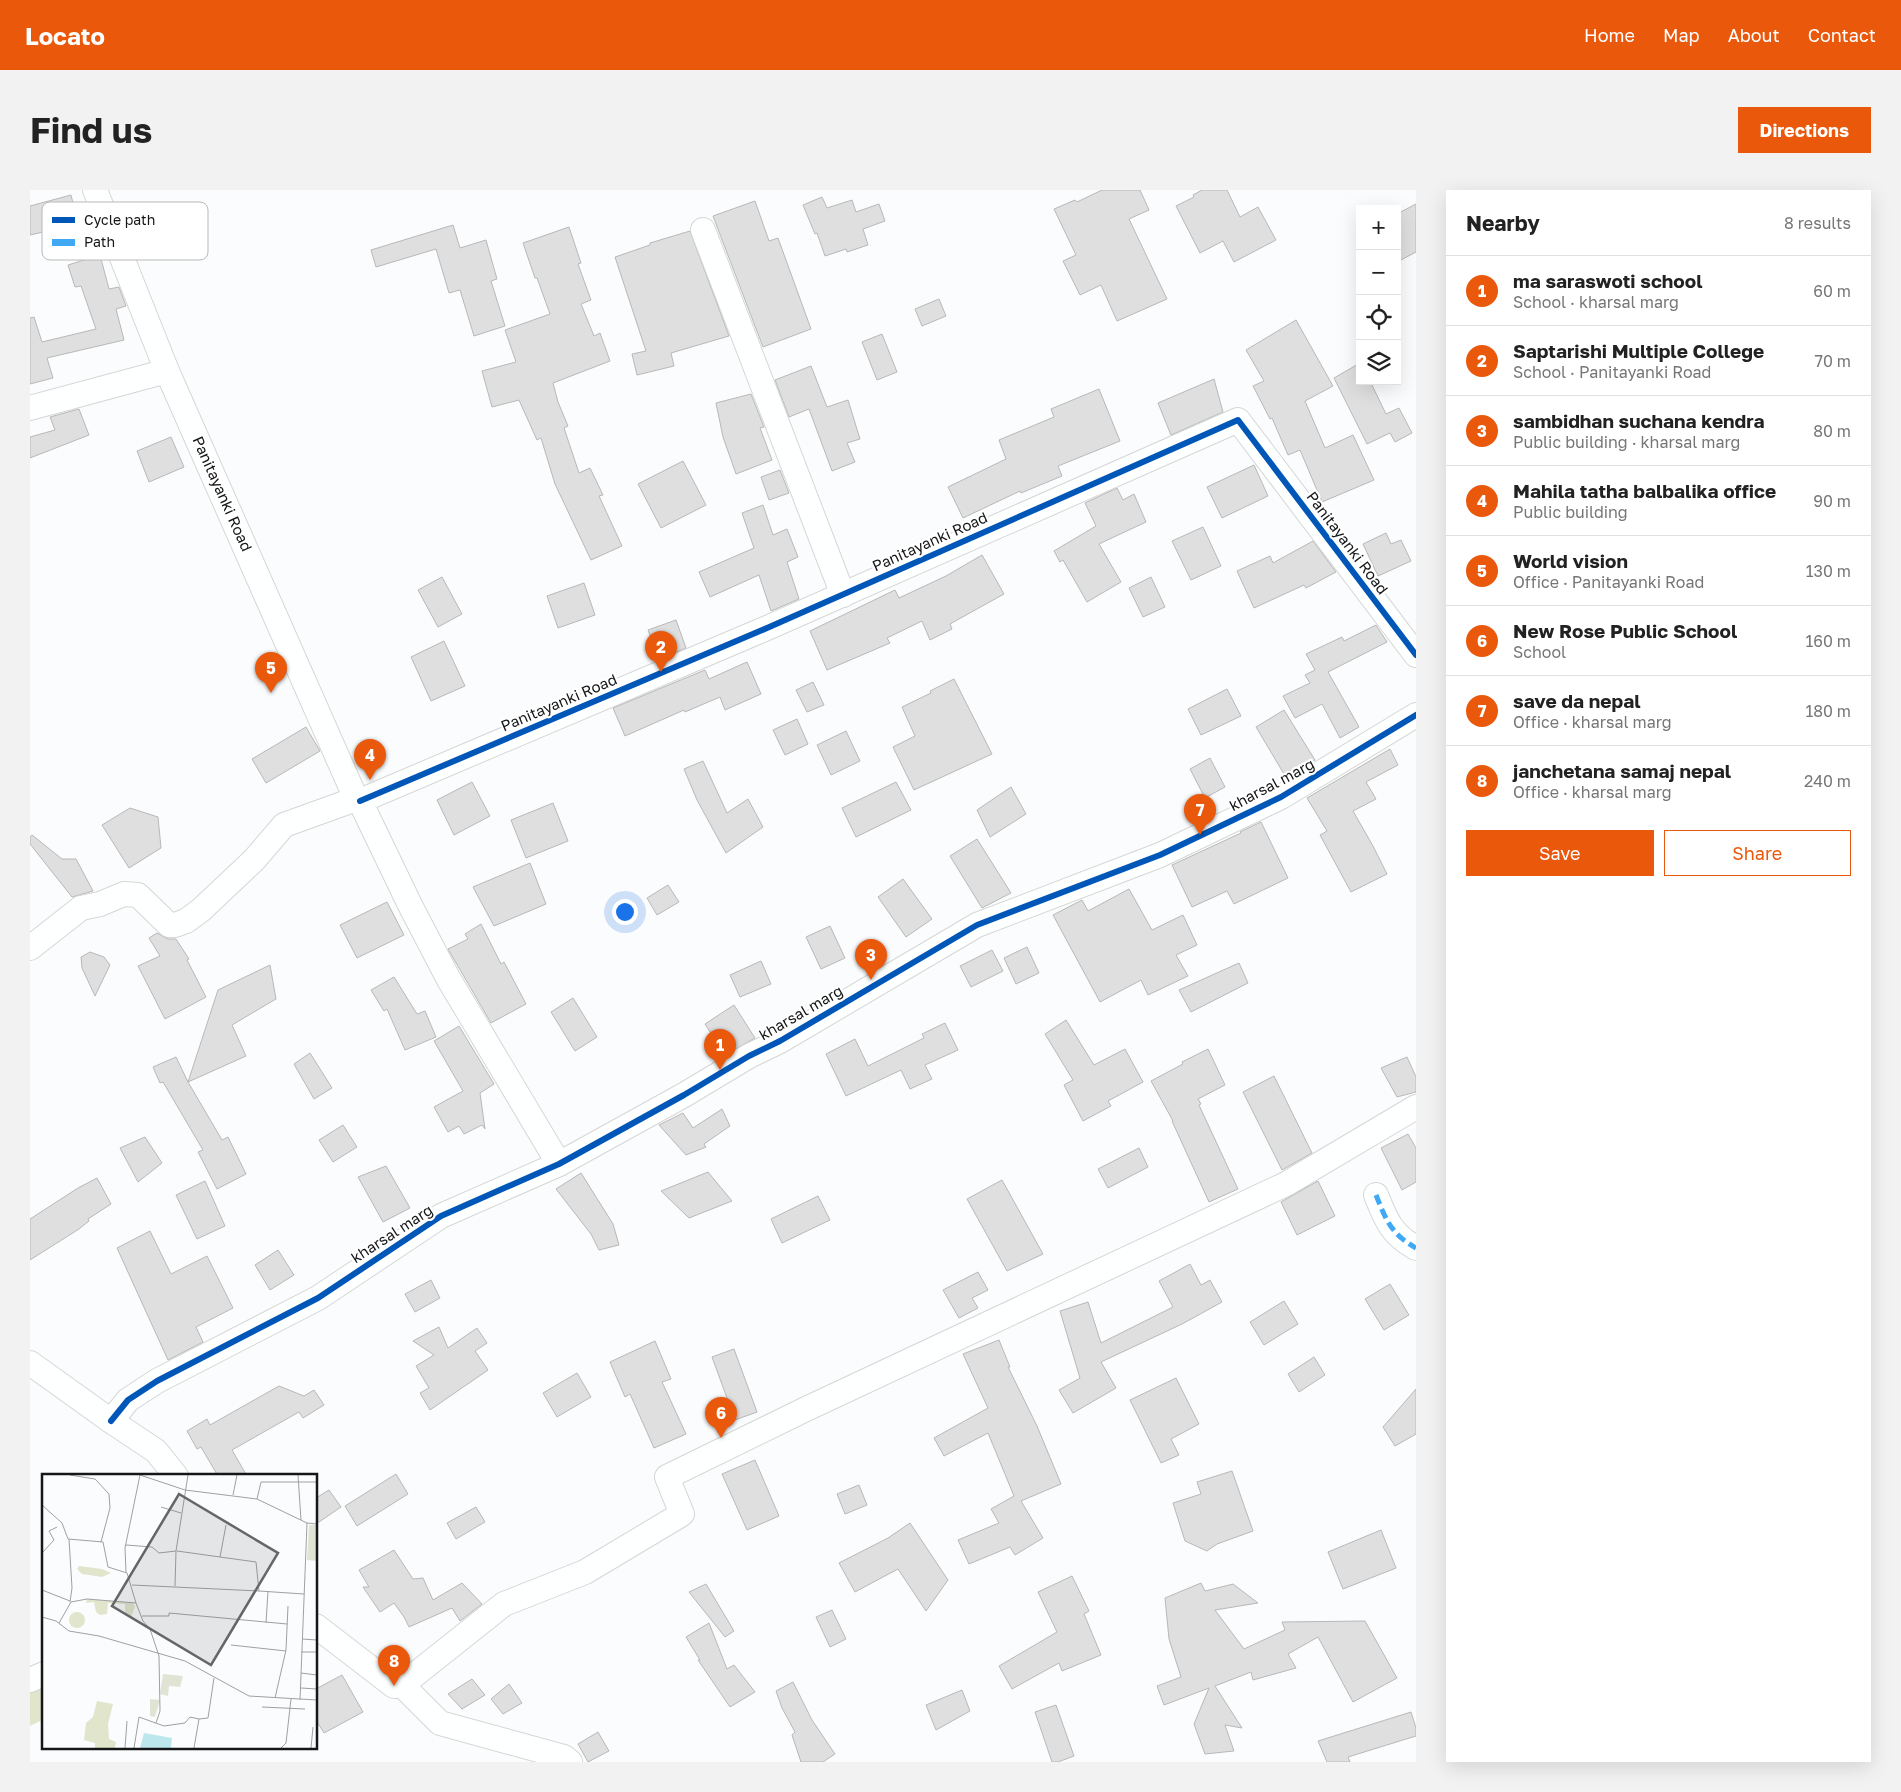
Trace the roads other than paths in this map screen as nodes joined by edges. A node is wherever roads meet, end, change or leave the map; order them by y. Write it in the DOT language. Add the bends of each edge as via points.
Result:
graph roads {
  1 [pos="95,190"];
  2 [pos="100,202"];
  3 [pos="703,230"];
  4 [pos="123,260"];
  5 [pos="167,371"];
  6 [pos="30,408"];
  7 [pos="843,595"];
  8 [pos="1416,655"];
  9 [pos="1416,715"];
  10 [pos="358,800"];
  11 [pos="30,948"];
  12 [pos="1416,1107"];
  13 [pos="559,1164"];
  14 [pos="1376,1195"];
  15 [pos="1416,1248"];
  16 [pos="30,1363"];
  17 [pos="111,1421"];
  18 [pos="174,1474"];
  19 [pos="318,1628"];
  20 [pos="42,1675"];
  21 [pos="30,1680"];
  22 [pos="402,1685"];
  23 [pos="570,1762"];
  1 -- 2 [label="street, Panitayanki Road"];
  3 -- 7 [label="street"];
  4 -- 5 [label="street, Panitayanki Road"];
  5 -- 6 [label="street"];
  5 -- 10 [label="street, Panitayanki Road"];
  7 -- 8 [label="street, Panitayanki Road" via="1238,420"];
  7 -- 10 [label="street, Panitayanki Road"];
  9 -- 13 [label="street, kharsal marg" via="1281,797 1160,855 977,924 780,1041"];
  10 -- 11 [label="street" via="284,825 254,860 186,921 169,925 138,895 124,894 81,908"];
  10 -- 13 [label="street" via="448,978"];
  12 -- 22 [label="street" via="1286,1184 667,1477 682,1514 585,1572 504,1604"];
  13 -- 17 [label="street, kharsal marg" via="442,1216 318,1298 157,1381 128,1400"];
  14 -- 15 [label="street" via="1388,1225 1404,1242"];
  16 -- 17 [label="street"];
  17 -- 18 [label="street" via="156,1450"];
  19 -- 22 [label="street" via="394,1686"];
  20 -- 21 [label="street"];
  22 -- 23 [label="street" via="440,1722 564,1757"];
}
